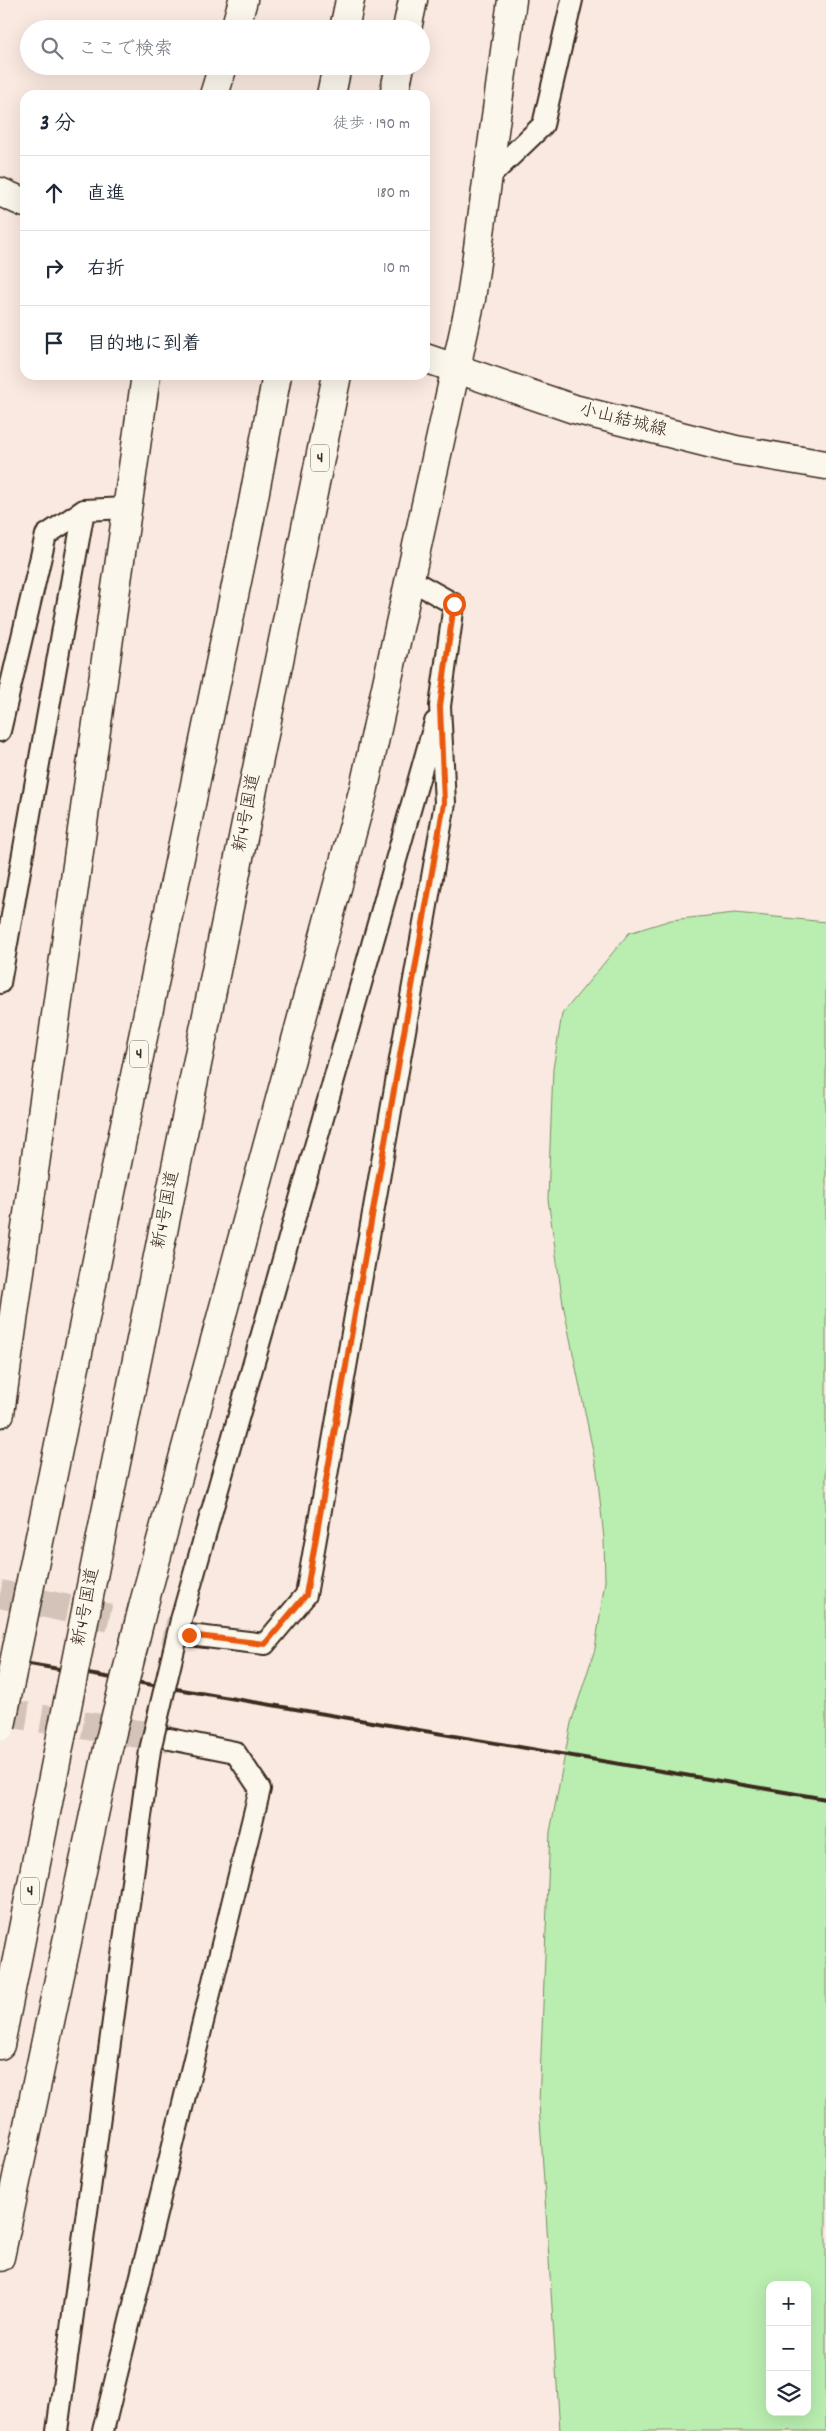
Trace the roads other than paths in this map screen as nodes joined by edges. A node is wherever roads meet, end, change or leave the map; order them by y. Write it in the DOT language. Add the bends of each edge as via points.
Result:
graph roads {
  1 [pos="244,0"];
  2 [pos="350,0"];
  3 [pos="413,0"];
  4 [pos="512,0"];
  5 [pos="572,0"];
  6 [pos="238,20"];
  7 [pos="346,20"];
  8 [pos="409,20"];
  9 [pos="220,75"];
  10 [pos="334,75"];
  11 [pos="398,75"];
  12 [pos="216,90"];
  13 [pos="332,90"];
  14 [pos="395,90"];
  15 [pos="488,178"];
  16 [pos="0,192"];
  17 [pos="20,201"];
  18 [pos="430,360"];
  19 [pos="456,370"];
  20 [pos="145,380"];
  21 [pos="276,380"];
  22 [pos="336,380"];
  23 [pos="826,465"];
  24 [pos="127,508"];
  25 [pos="84,510"];
  26 [pos="410,580"];
  27 [pos="440,706"];
  28 [pos="0,730"];
  29 [pos="0,983"];
  30 [pos="0,1413"];
  31 [pos="185,1627"];
  32 [pos="0,1728"];
  33 [pos="170,1739"];
  34 [pos="0,2045"];
  35 [pos="0,2257"];
  36 [pos="57,2431"];
  37 [pos="102,2431"];
  1 -- 6 [label="main road"];
  2 -- 7 [label="main road"];
  3 -- 8 [label="main road"];
  4 -- 15 [label="main road"];
  5 -- 15 [label="lane" via="543,125"];
  9 -- 12 [label="main road"];
  10 -- 13 [label="main road"];
  11 -- 14 [label="main road"];
  15 -- 19 [label="main road" via="475,275"];
  16 -- 17 [label="main road"];
  18 -- 19 [label="main road, 小山結城線"];
  19 -- 23 [label="main road, 小山結城線" via="593,414 736,450"];
  19 -- 26 [label="main road"];
  20 -- 24 [label="main road"];
  21 -- 32 [label="main road, 4, bridge"];
  22 -- 34 [label="main road, 新4号国道 / 4, bridge"];
  24 -- 25 [label="lane"];
  24 -- 30 [label="main road"];
  25 -- 28 [label="lane" via="46,535"];
  25 -- 29 [label="lane"];
  26 -- 27 [label="lane" via="454,604"];
  26 -- 35 [label="main road, bridge" via="362,798 143,1607 109,1744"];
  27 -- 31 [label="lane"];
  27 -- 31 [label="lane" via="444,803 306,1595 265,1644"];
  31 -- 36 [label="lane, bridge" via="150,1750"];
  33 -- 37 [label="lane" via="235,1752 260,1789"];
}
